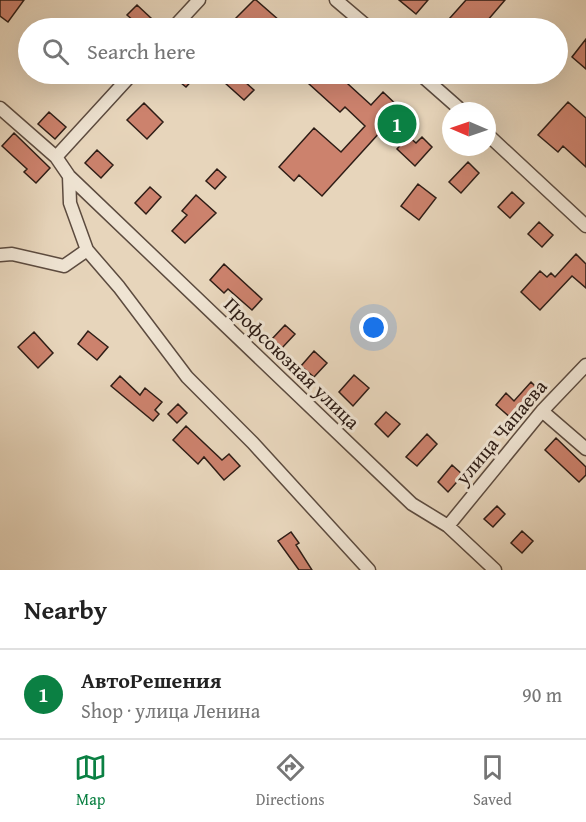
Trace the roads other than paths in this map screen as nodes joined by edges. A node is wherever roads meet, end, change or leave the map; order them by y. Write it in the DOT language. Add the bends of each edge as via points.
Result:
graph roads {
  1 [pos="199,0"];
  2 [pos="336,0"];
  3 [pos="182,18"];
  4 [pos="357,18"];
  5 [pos="123,84"];
  6 [pos="431,84"];
  7 [pos="452,102"];
  8 [pos="0,108"];
  9 [pos="496,142"];
  10 [pos="56,157"];
  11 [pos="69,176"];
  12 [pos="586,226"];
  13 [pos="87,250"];
  14 [pos="0,255"];
  15 [pos="586,365"];
  16 [pos="542,411"];
  17 [pos="586,449"];
  18 [pos="448,526"];
  19 [pos="369,570"];
  20 [pos="495,570"];
  1 -- 3 [label="street"];
  2 -- 4 [label="street"];
  5 -- 10 [label="street"];
  6 -- 7 [label="street"];
  8 -- 10 [label="street, Профсоюзная улица"];
  9 -- 12 [label="street"];
  10 -- 11 [label="street, Профсоюзная улица"];
  11 -- 13 [label="street" via="70,203"];
  11 -- 18 [label="street, Профсоюзная улица" via="412,504"];
  13 -- 14 [label="street" via="64,267"];
  13 -- 19 [label="street" via="187,377"];
  15 -- 16 [label="street, улица Чапаева"];
  16 -- 17 [label="street"];
  16 -- 18 [label="street, улица Чапаева"];
  18 -- 20 [label="street, Профсоюзная улица"];
}
